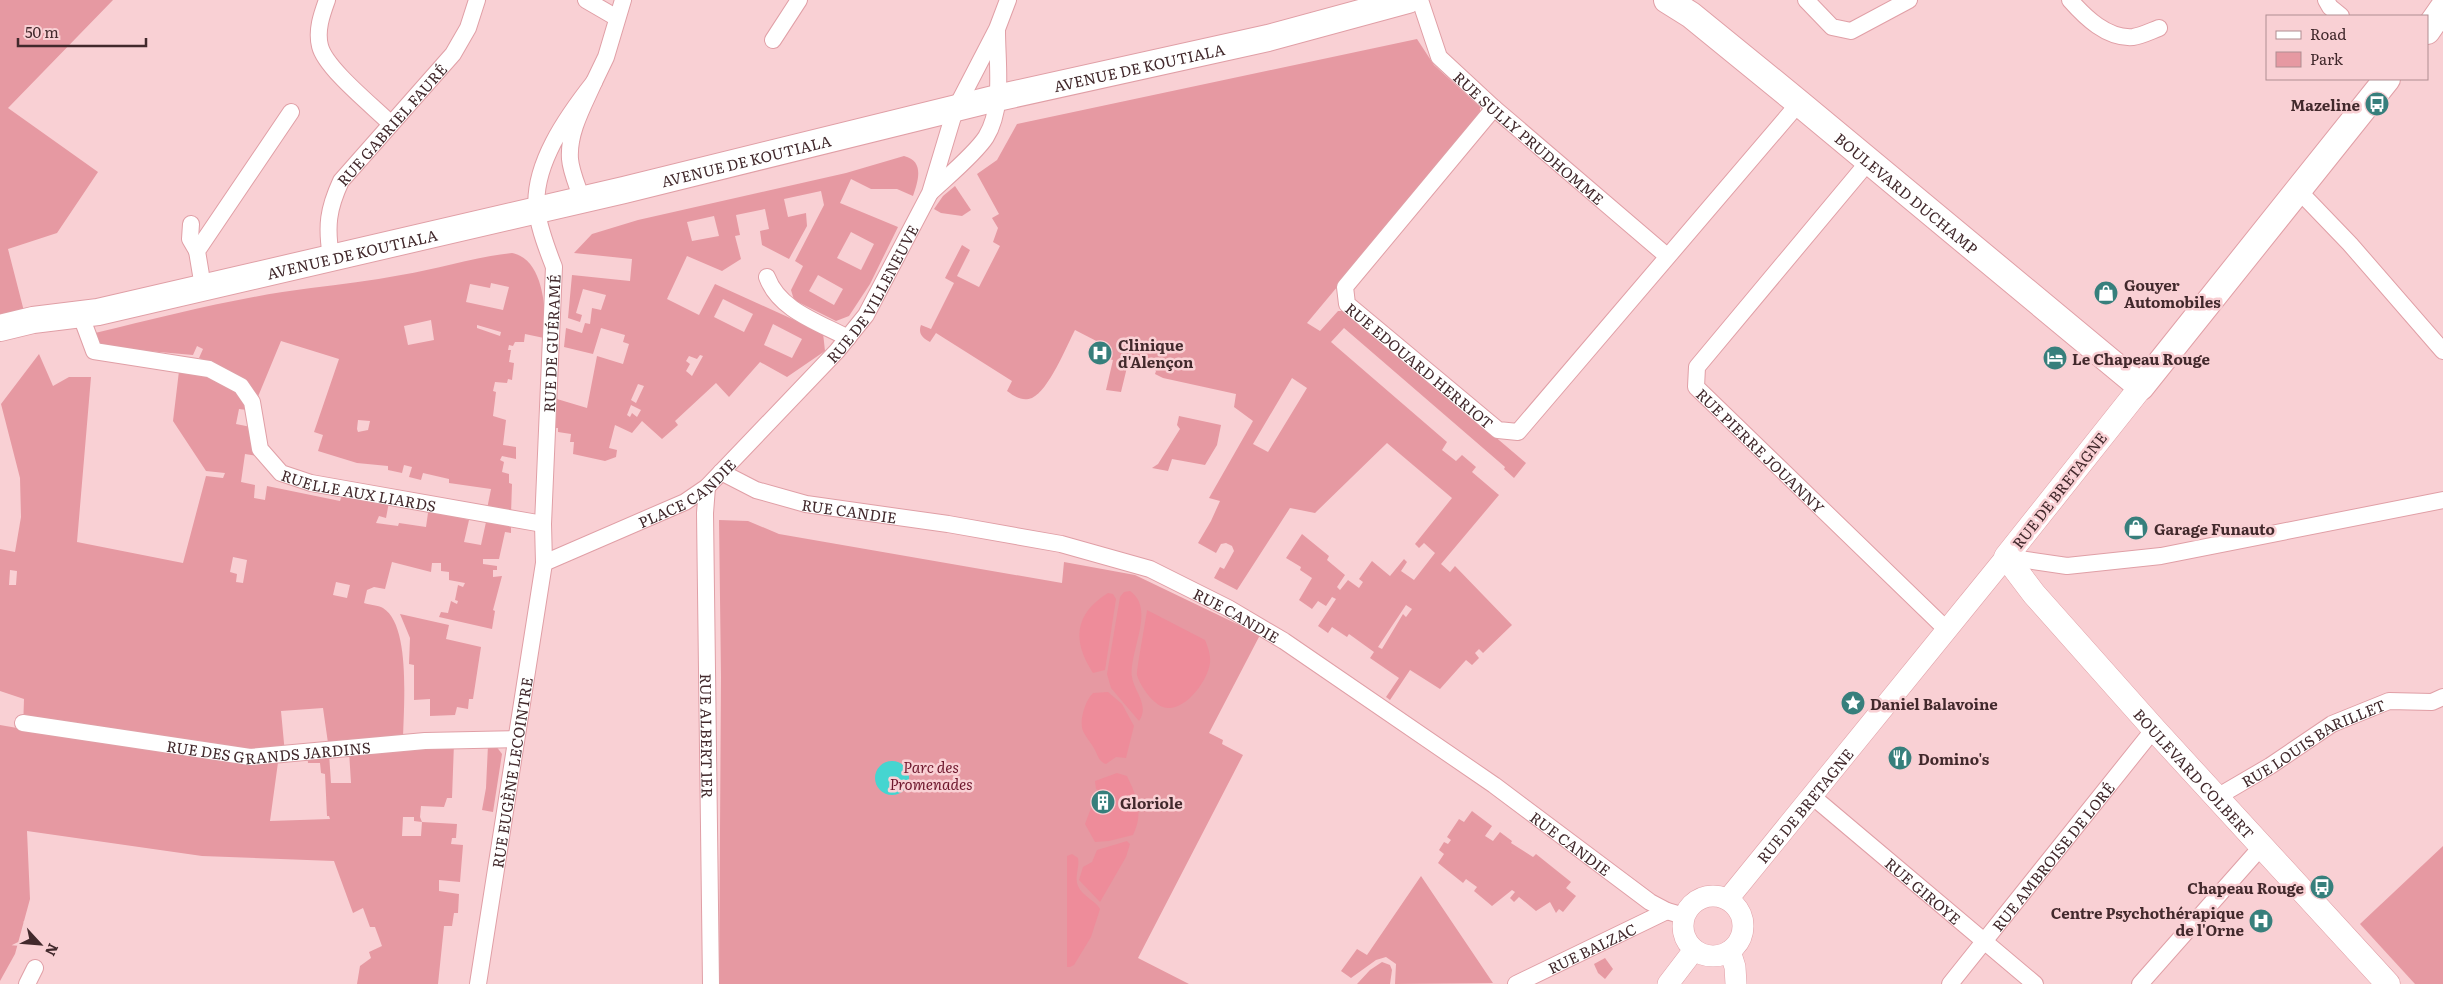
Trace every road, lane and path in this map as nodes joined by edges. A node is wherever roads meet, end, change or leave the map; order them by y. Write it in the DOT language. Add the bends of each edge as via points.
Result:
graph roads {
  1 [pos="327,0"];
  2 [pos="477,0"];
  3 [pos="586,0"];
  4 [pos="623,0"];
  5 [pos="799,0"];
  6 [pos="1008,0"];
  7 [pos="1408,0"];
  8 [pos="1420,0"];
  9 [pos="1669,0"];
  10 [pos="1806,0"];
  11 [pos="1909,0"];
  12 [pos="2070,0"];
  13 [pos="2326,0"];
  14 [pos="2443,8"];
  15 [pos="2340,15"];
  16 [pos="617,18"];
  17 [pos="2159,28"];
  18 [pos="996,29"];
  19 [pos="2428,30"];
  20 [pos="773,40"];
  21 [pos="2386,80"];
  22 [pos="594,82"];
  23 [pos="997,98"];
  24 [pos="1799,104"];
  25 [pos="1494,108"];
  26 [pos="955,110"];
  27 [pos="291,112"];
  28 [pos="391,124"];
  29 [pos="1869,161"];
  30 [pos="2299,191"];
  31 [pos="930,193"];
  32 [pos="582,200"];
  33 [pos="537,210"];
  34 [pos="190,224"];
  35 [pos="197,251"];
  36 [pos="1667,256"];
  37 [pos="331,257"];
  38 [pos="767,277"];
  39 [pos="203,288"];
  40 [pos="81,316"];
  41 [pos="0,328"];
  42 [pos="848,338"];
  43 [pos="0,346"];
  44 [pos="2443,351"];
  45 [pos="804,386"];
  46 [pos="2141,387"];
  47 [pos="721,472"];
  48 [pos="707,487"];
  49 [pos="2443,500"];
  50 [pos="543,524"];
  51 [pos="2006,557"];
  52 [pos="544,563"];
  53 [pos="1947,630"];
  54 [pos="2443,697"];
  55 [pos="23,723"];
  56 [pos="2154,729"];
  57 [pos="516,739"];
  58 [pos="1812,796"];
  59 [pos="2217,797"];
  60 [pos="2262,846"];
  61 [pos="1728,899"];
  62 [pos="1675,914"];
  63 [pos="1983,942"];
  64 [pos="1694,950"];
  65 [pos="1730,951"];
  66 [pos="35,968"];
  67 [pos="27,984"];
  68 [pos="478,984"];
  69 [pos="711,984"];
  70 [pos="1516,984"];
  71 [pos="1668,984"];
  72 [pos="1736,984"];
  73 [pos="1950,984"];
  74 [pos="2035,984"];
  75 [pos="2140,984"];
  76 [pos="2388,984"];
  1 -- 28 [label="street" via="320,20 320,46 335,69"];
  2 -- 28 [label="street, RUE GABRIEL FAURÉ" via="468,28 453,54"];
  3 -- 16 [label="street"];
  4 -- 16 [label="street, RUE DE GUÉRAMÉ"];
  5 -- 20 [label="street"];
  6 -- 18 [label="street"];
  7 -- 23 [label="main road, AVENUE DE KOUTIALA" via="1268,38"];
  8 -- 25 [label="street, RUE SULLY PRUDHOMME" via="1439,57"];
  9 -- 24 [label="main road, BOULEVARD DUCHAMP"];
  10 -- 11 [label="street" via="1832,27 1852,31"];
  12 -- 17 [label="street" via="2086,18 2110,33 2133,37"];
  13 -- 15 [label="street"];
  14 -- 19 [label="main road"];
  16 -- 22 [label="street, RUE DE GUÉRAMÉ" via="606,57"];
  18 -- 23 [label="street"];
  18 -- 26 [label="street"];
  21 -- 30 [label="main road, RUE DE BRETAGNE"];
  22 -- 32 [label="street, RUE DE GUÉRAMÉ" via="577,120 570,147 570,160"];
  22 -- 33 [label="street, RUE DE GUÉRAMÉ" via="553,140 538,188"];
  23 -- 26 [label="main road, AVENUE DE KOUTIALA"];
  23 -- 31 [label="street" via="993,124 985,139"];
  24 -- 29 [label="main road, BOULEVARD DUCHAMP"];
  24 -- 36 [label="street, RUE EDOUARD HERRIOT"];
  25 -- 36 [label="street, RUE SULLY PRUDHOMME"];
  25 -- 36 [label="street, RUE EDOUARD HERRIOT" via="1345,287 1347,304 1498,430 1518,432"];
  26 -- 31 [label="street"];
  26 -- 32 [label="main road, AVENUE DE KOUTIALA"];
  27 -- 35 [label="street"];
  28 -- 37 [label="street, RUE GABRIEL FAURÉ" via="341,181 332,201 327,231"];
  29 -- 46 [label="main road, BOULEVARD DUCHAMP"];
  29 -- 53 [label="street, RUE PIERRE JOUANNY" via="1697,367 1696,387"];
  30 -- 44 [label="street"];
  30 -- 46 [label="main road, RUE DE BRETAGNE"];
  31 -- 42 [label="street, RUE DE VILLENEUVE" via="866,314"];
  32 -- 33 [label="main road, AVENUE DE KOUTIALA"];
  33 -- 37 [label="main road, AVENUE DE KOUTIALA"];
  33 -- 50 [label="street, RUE DE GUÉRAMÉ" via="542,236 554,267"];
  34 -- 35 [label="street" via="190,239"];
  35 -- 39 [label="street"];
  37 -- 39 [label="main road, AVENUE DE KOUTIALA"];
  38 -- 42 [label="street" via="772,291 783,303"];
  39 -- 40 [label="main road, AVENUE DE KOUTIALA"];
  40 -- 41 [label="main road, AVENUE DE KOUTIALA" via="33,320"];
  40 -- 43 [label="main road, AVENUE DE KOUTIALA" via="48,332"];
  40 -- 50 [label="street, RUELLE AUX LIARDS" via="94,351 209,369 241,386 252,402 260,449 281,473 311,483"];
  42 -- 45 [label="street, RUE DE VILLENEUVE"];
  45 -- 47 [label="street, PLACE CANDIE"];
  46 -- 51 [label="main road, RUE DE BRETAGNE"];
  47 -- 48 [label="street, PLACE CANDIE"];
  47 -- 62 [label="street, RUE CANDIE" via="756,490 806,504 1061,544 1150,569 1228,608 1284,641 1494,785 1650,902"];
  48 -- 52 [label="street, PLACE CANDIE" via="685,502"];
  48 -- 69 [label="street, RUE ALBERT 1ER"];
  49 -- 51 [label="street" via="2161,556 2067,566"];
  50 -- 52 [label="street, RUE DE GUÉRAMÉ"];
  51 -- 53 [label="street, RUE DE BRETAGNE"];
  51 -- 56 [label="main road, BOULEVARD COLBERT" via="2034,594"];
  52 -- 57 [label="street, RUE EUGÈNE LECOINTRE"];
  53 -- 58 [label="street, RUE DE BRETAGNE"];
  54 -- 59 [label="street, RUE LOUIS BARILLET" via="2432,702 2388,700 2332,724"];
  55 -- 57 [label="street, RUE DES GRANDS JARDINS" via="250,757 425,741"];
  56 -- 59 [label="main road, BOULEVARD COLBERT"];
  56 -- 63 [label="street, RUE AMBROISE DE LORÉ"];
  57 -- 68 [label="street, RUE EUGÈNE LECOINTRE"];
  58 -- 61 [label="street, RUE DE BRETAGNE"];
  58 -- 63 [label="street, RUE GIROYE"];
  59 -- 60 [label="main road, BOULEVARD COLBERT"];
  60 -- 75 [label="street"];
  60 -- 76 [label="main road, BOULEVARD COLBERT"];
  61 -- 62 [label="street" via="1705,896"];
  61 -- 65 [label="street" via="1738,907 1744,925 1741,937"];
  62 -- 64 [label="street"];
  62 -- 70 [label="street, RUE BALZAC"];
  63 -- 73 [label="street, RUE AMBROISE DE LORÉ"];
  63 -- 74 [label="street, RUE GIROYE"];
  64 -- 65 [label="street" via="1708,956"];
  64 -- 71 [label="street"];
  65 -- 72 [label="street"];
  66 -- 67 [label="street"];
}
